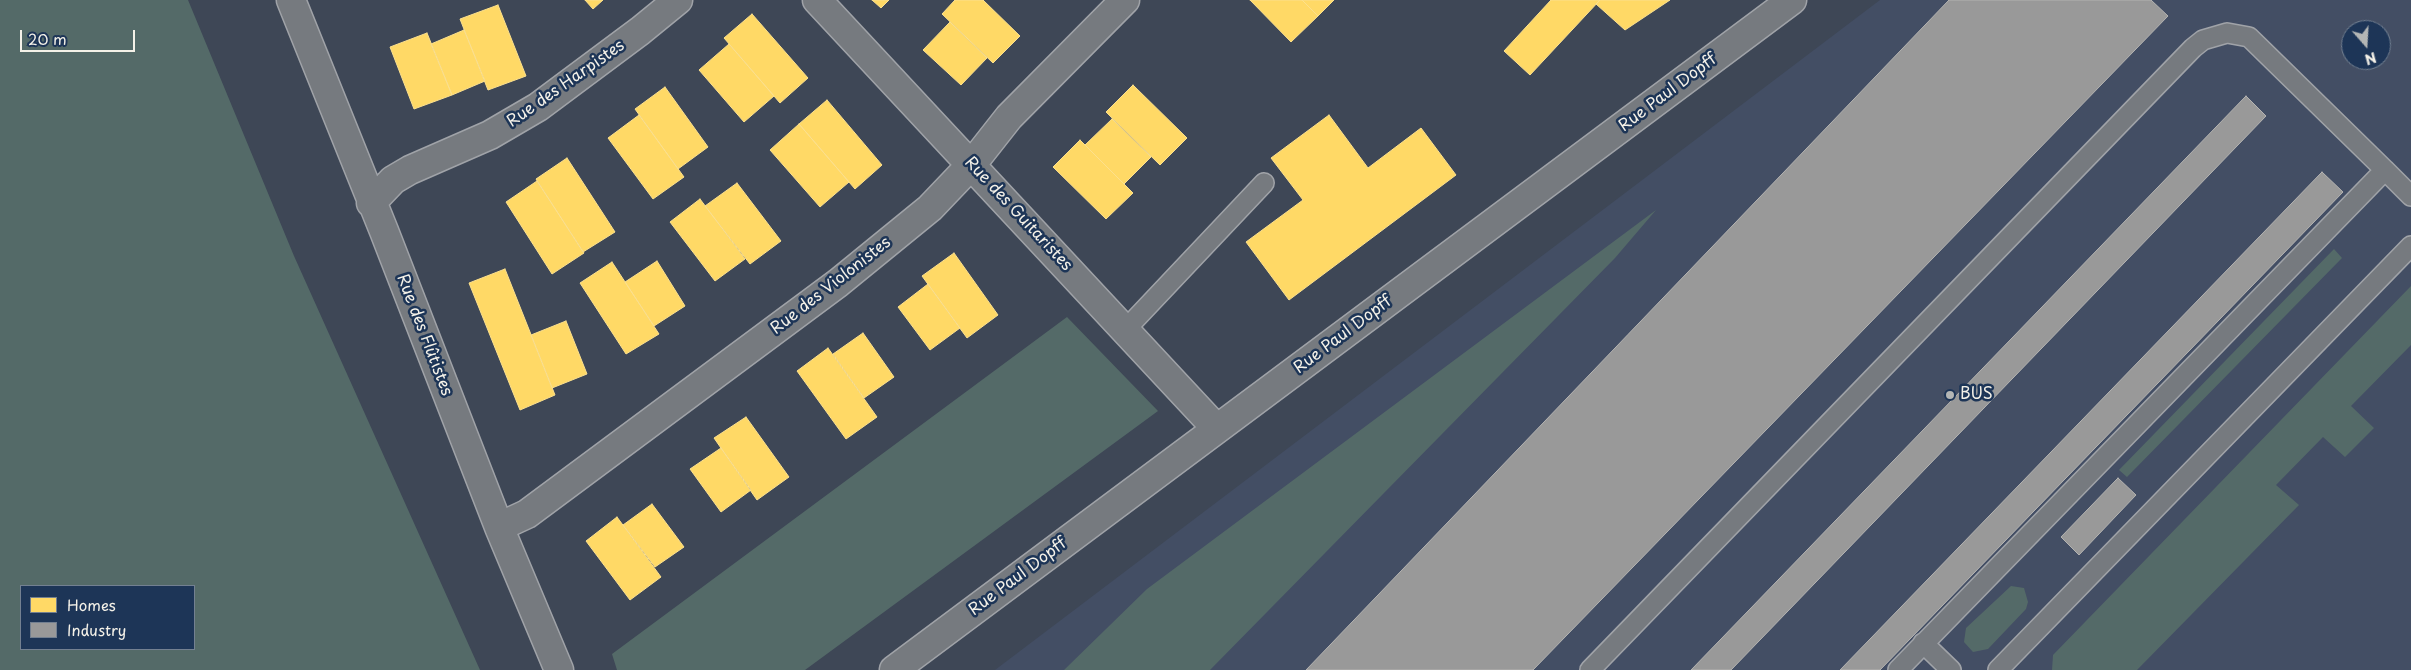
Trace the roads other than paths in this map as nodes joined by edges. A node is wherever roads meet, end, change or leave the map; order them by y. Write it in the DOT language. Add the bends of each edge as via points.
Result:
graph roads {
  1 [pos="291,0"];
  2 [pos="678,0"];
  3 [pos="817,0"];
  4 [pos="1125,0"];
  5 [pos="1792,0"];
  6 [pos="972,164"];
  7 [pos="2385,170"];
  8 [pos="1264,183"];
  9 [pos="2411,196"];
  10 [pos="371,203"];
  11 [pos="2411,246"];
  12 [pos="1126,329"];
  13 [pos="1218,429"];
  14 [pos="498,528"];
  15 [pos="1924,643"];
  16 [pos="559,670"];
  17 [pos="894,670"];
  18 [pos="1590,670"];
  19 [pos="1898,670"];
  20 [pos="1951,670"];
  21 [pos="1998,670"];
  1 -- 10 [label="street, Rue des Flûtistes"];
  2 -- 10 [label="street, Rue des Harpistes" via="538,107 490,135 410,170 394,180"];
  3 -- 6 [label="street, Rue des Guitaristes"];
  4 -- 6 [label="street, Rue des Violonistes" via="1009,117"];
  5 -- 13 [label="street, Rue Paul Dopff"];
  6 -- 12 [label="street, Rue des Guitaristes"];
  6 -- 14 [label="street, Rue des Violonistes" via="930,208 838,283 527,514"];
  7 -- 9 [label="lane"];
  7 -- 15 [label="lane"];
  7 -- 18 [label="lane" via="2249,36 2227,33 2203,40"];
  8 -- 12 [label="lane"];
  10 -- 14 [label="street, Rue des Flûtistes"];
  11 -- 21 [label="lane"];
  12 -- 13 [label="street, Rue des Guitaristes"];
  13 -- 17 [label="street, Rue Paul Dopff"];
  14 -- 16 [label="street, Rue des Flûtistes"];
  15 -- 19 [label="lane"];
  15 -- 20 [label="lane"];
}
